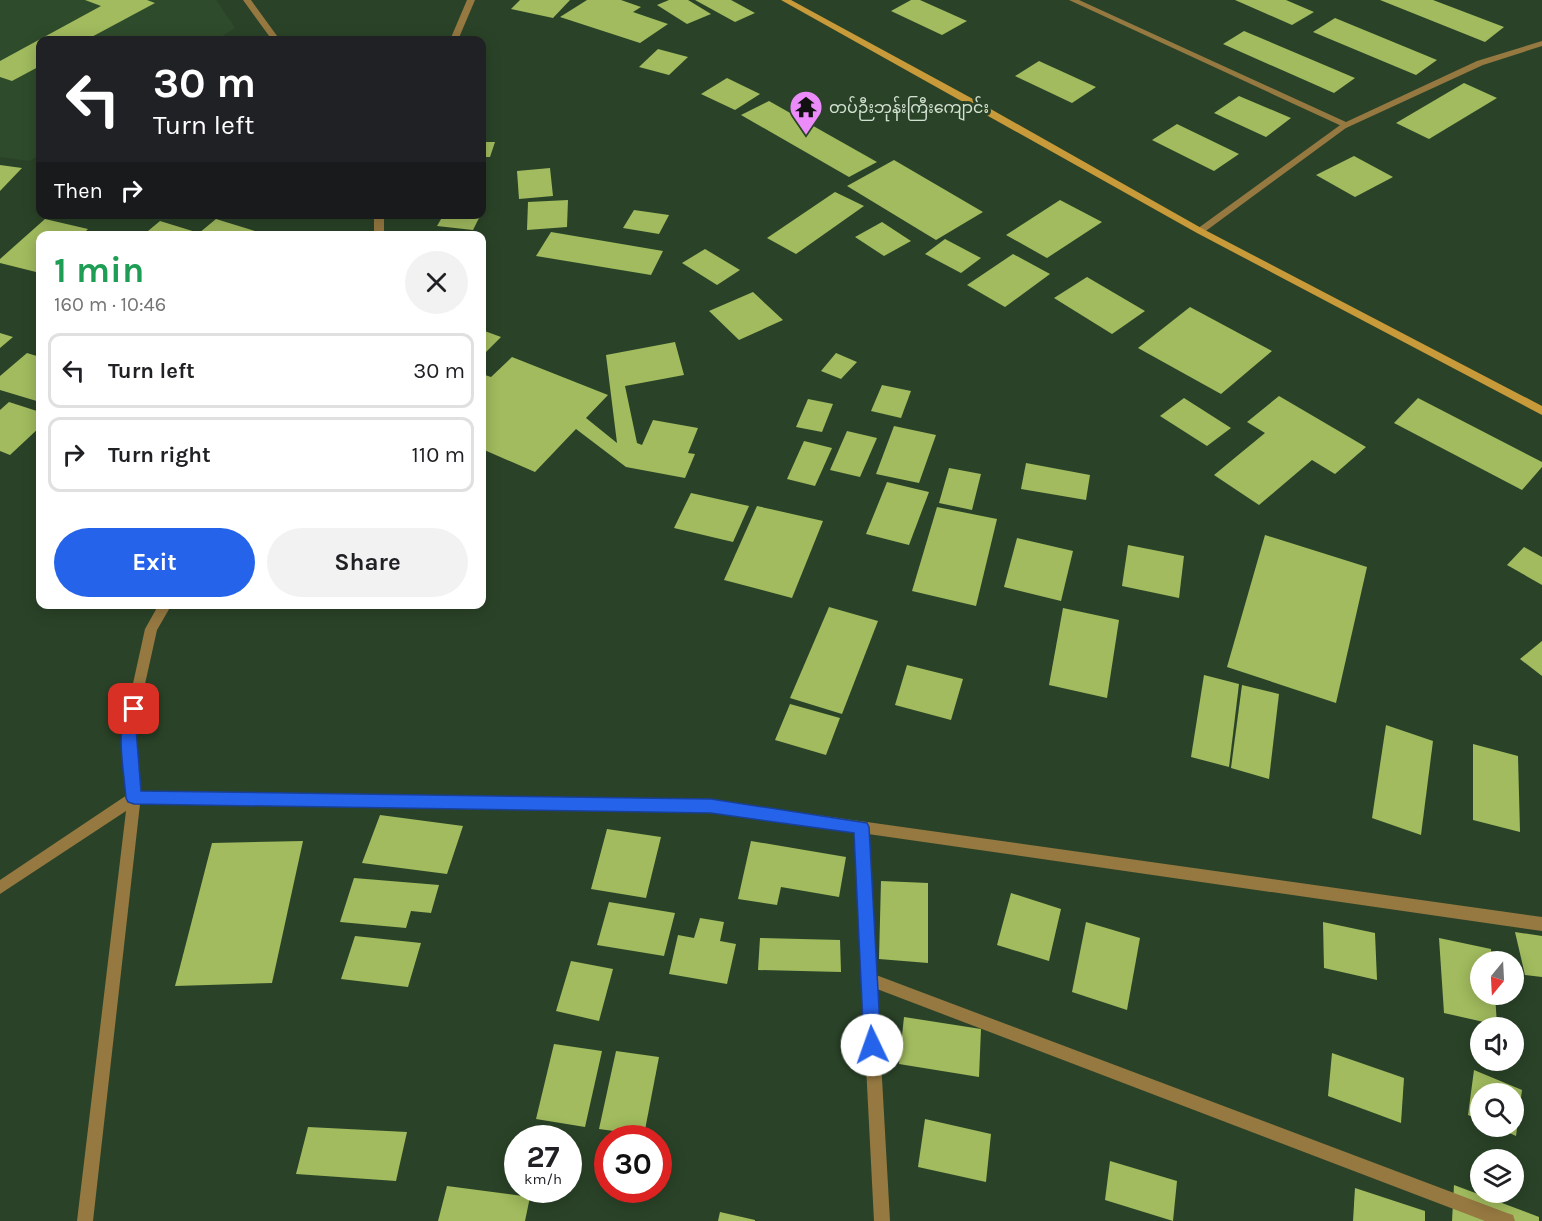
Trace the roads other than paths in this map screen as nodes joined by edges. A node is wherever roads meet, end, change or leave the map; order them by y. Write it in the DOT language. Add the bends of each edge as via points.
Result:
graph roads {
  1 [pos="247,0"];
  2 [pos="471,0"];
  3 [pos="784,0"];
  4 [pos="1073,0"];
  5 [pos="273,36"];
  6 [pos="456,36"];
  7 [pos="1542,43"];
  8 [pos="1346,125"];
  9 [pos="1200,231"];
  10 [pos="1542,411"];
  11 [pos="163,609"];
  12 [pos="134,798"];
  13 [pos="861,827"];
  14 [pos="0,888"];
  15 [pos="1542,924"];
  16 [pos="869,979"];
  17 [pos="85,1221"];
  18 [pos="882,1221"];
  19 [pos="1507,1221"];
  1 -- 5 [label="street"];
  2 -- 6 [label="street"];
  3 -- 9 [label="street"];
  4 -- 8 [label="street"];
  7 -- 8 [label="street" via="1480,63"];
  8 -- 9 [label="street"];
  9 -- 10 [label="street"];
  11 -- 12 [label="street" via="151,629 129,729"];
  12 -- 13 [label="street" via="711,806"];
  12 -- 14 [label="street"];
  12 -- 17 [label="street"];
  13 -- 15 [label="street"];
  13 -- 16 [label="street"];
  16 -- 18 [label="street"];
  16 -- 19 [label="street"];
}
